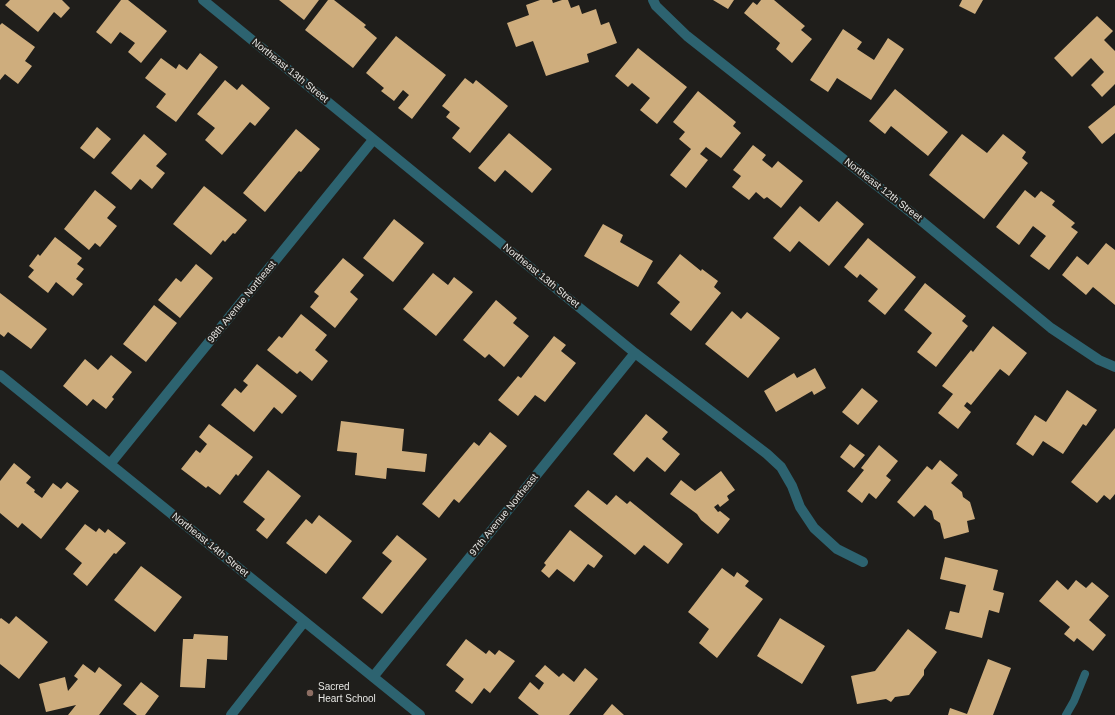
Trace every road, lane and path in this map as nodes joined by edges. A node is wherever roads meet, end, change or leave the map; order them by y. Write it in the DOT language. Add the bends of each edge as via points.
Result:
graph roads {
  1 [pos="203,0"];
  2 [pos="654,3"];
  3 [pos="374,140"];
  4 [pos="635,353"];
  5 [pos="1115,367"];
  6 [pos="0,376"];
  7 [pos="110,464"];
  8 [pos="863,562"];
  9 [pos="304,622"];
  10 [pos="1085,674"];
  11 [pos="373,677"];
  12 [pos="232,715"];
  13 [pos="420,715"];
  14 [pos="1066,715"];
  1 -- 3 [label="street, Northeast 13th Street"];
  2 -- 5 [label="street, Northeast 12th Street" via="687,36 913,214 1051,328 1099,360"];
  3 -- 4 [label="street, Northeast 13th Street"];
  3 -- 7 [label="street, 98th Avenue Northeast"];
  4 -- 8 [label="street, Northeast 13th Street" via="767,454 781,467 800,507 814,528 837,549"];
  4 -- 11 [label="street, 97th Avenue Northeast"];
  6 -- 7 [label="street, Northeast 14th Street"];
  7 -- 9 [label="street, Northeast 14th Street"];
  9 -- 11 [label="street, Northeast 14th Street"];
  9 -- 12 [label="street"];
  10 -- 14 [label="lane"];
  11 -- 13 [label="street, Northeast 14th Street"];
}
